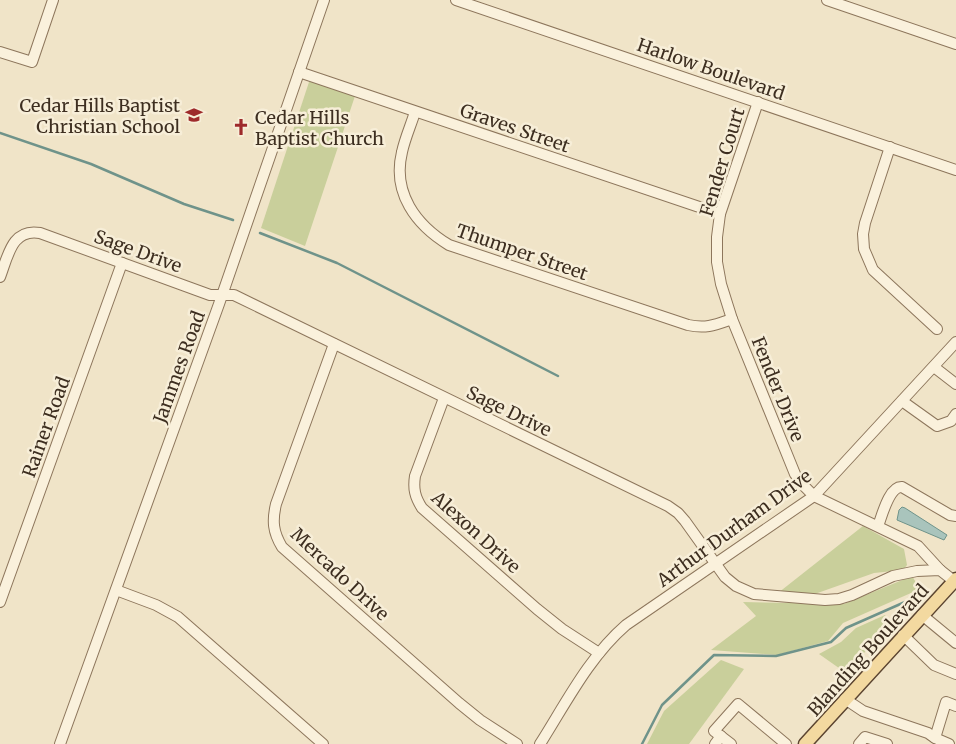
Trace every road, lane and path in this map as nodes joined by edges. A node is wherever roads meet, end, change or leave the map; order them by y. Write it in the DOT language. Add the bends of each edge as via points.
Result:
graph roads {
  1 [pos="53,0"];
  2 [pos="324,0"];
  3 [pos="456,0"];
  4 [pos="827,0"];
  5 [pos="956,44"];
  6 [pos="0,52"];
  7 [pos="299,72"];
  8 [pos="758,102"];
  9 [pos="415,112"];
  10 [pos="890,147"];
  11 [pos="956,170"];
  12 [pos="720,214"];
  13 [pos="122,263"];
  14 [pos="0,277"];
  15 [pos="222,295"];
  16 [pos="732,319"];
  17 [pos="937,330"];
  18 [pos="956,342"];
  19 [pos="334,344"];
  20 [pos="934,367"];
  21 [pos="956,384"];
  22 [pos="444,398"];
  23 [pos="902,401"];
  24 [pos="956,414"];
  25 [pos="814,496"];
  26 [pos="956,516"];
  27 [pos="878,526"];
  28 [pos="716,563"];
  29 [pos="940,570"];
  30 [pos="955,580"];
  31 [pos="116,590"];
  32 [pos="0,602"];
  33 [pos="922,615"];
  34 [pos="903,635"];
  35 [pos="956,643"];
  36 [pos="599,653"];
  37 [pos="956,674"];
  38 [pos="845,699"];
  39 [pos="956,706"];
  40 [pos="935,738"];
  41 [pos="718,740"];
  42 [pos="60,744"];
  43 [pos="323,744"];
  44 [pos="517,744"];
  45 [pos="540,744"];
  46 [pos="731,744"];
  47 [pos="786,744"];
  48 [pos="806,744"];
  49 [pos="859,744"];
  50 [pos="887,744"];
  51 [pos="949,744"];
  1 -- 6 [label="street" via="32,62"];
  2 -- 7 [label="street, Jammes Road"];
  3 -- 8 [label="street, Harlow Boulevard"];
  4 -- 5 [label="street"];
  7 -- 9 [label="street, Graves Street"];
  7 -- 15 [label="street, Jammes Road"];
  8 -- 10 [label="street, Harlow Boulevard"];
  8 -- 12 [label="street, Fender Court"];
  9 -- 12 [label="street, Graves Street"];
  9 -- 16 [label="street, Thumper Street" via="402,153 400,180 410,209 433,235 449,245 688,325 710,327"];
  10 -- 11 [label="street, Harlow Boulevard"];
  10 -- 17 [label="street" via="865,223 864,249 873,270"];
  12 -- 16 [label="street, Fender Court" via="717,262"];
  13 -- 14 [label="street, Sage Drive" via="32,231 17,238"];
  13 -- 15 [label="street, Sage Drive" via="210,295"];
  13 -- 32 [label="street, Rainer Road"];
  15 -- 19 [label="street, Sage Drive" via="234,295"];
  15 -- 31 [label="street, Jammes Road"];
  16 -- 25 [label="street, Fender Drive" via="795,474"];
  18 -- 20 [label="street, Arthur Durham Drive"];
  19 -- 22 [label="street, Sage Drive"];
  19 -- 44 [label="street, Mercado Drive" via="276,504 273,516 276,538 282,548 459,703"];
  20 -- 21 [label="street"];
  20 -- 23 [label="street, Arthur Durham Drive"];
  22 -- 28 [label="street, Sage Drive" via="668,506 686,520"];
  22 -- 36 [label="street, Alexon Drive" via="415,476 417,500 422,508 537,609"];
  23 -- 24 [label="street" via="937,426 951,421"];
  23 -- 25 [label="street, Arthur Durham Drive"];
  25 -- 27 [label="street, Fender Drive"];
  25 -- 28 [label="street, Arthur Durham Drive"];
  26 -- 27 [label="street" via="898,486 892,490"];
  27 -- 29 [label="street, Fender Drive" via="918,546"];
  28 -- 29 [label="street, Sage Drive" via="736,586 754,594 825,600 852,595 893,576"];
  28 -- 36 [label="street, Arthur Durham Drive" via="626,625"];
  29 -- 30 [label="street"];
  30 -- 33 [label="main road, Blanding Boulevard"];
  31 -- 42 [label="street, Jammes Road"];
  31 -- 43 [label="street" via="178,617"];
  33 -- 34 [label="main road, Blanding Boulevard"];
  33 -- 35 [label="street"];
  34 -- 37 [label="street" via="934,665"];
  34 -- 38 [label="main road, Blanding Boulevard"];
  36 -- 45 [label="street, Arthur Durham Drive"];
  38 -- 40 [label="street" via="863,711"];
  38 -- 48 [label="main road, Blanding Boulevard"];
  39 -- 40 [label="street" via="946,702"];
  40 -- 51 [label="street"];
  41 -- 46 [label="street"];
  41 -- 47 [label="street" via="714,731 738,704"];
  49 -- 50 [label="street" via="865,737"];
}
